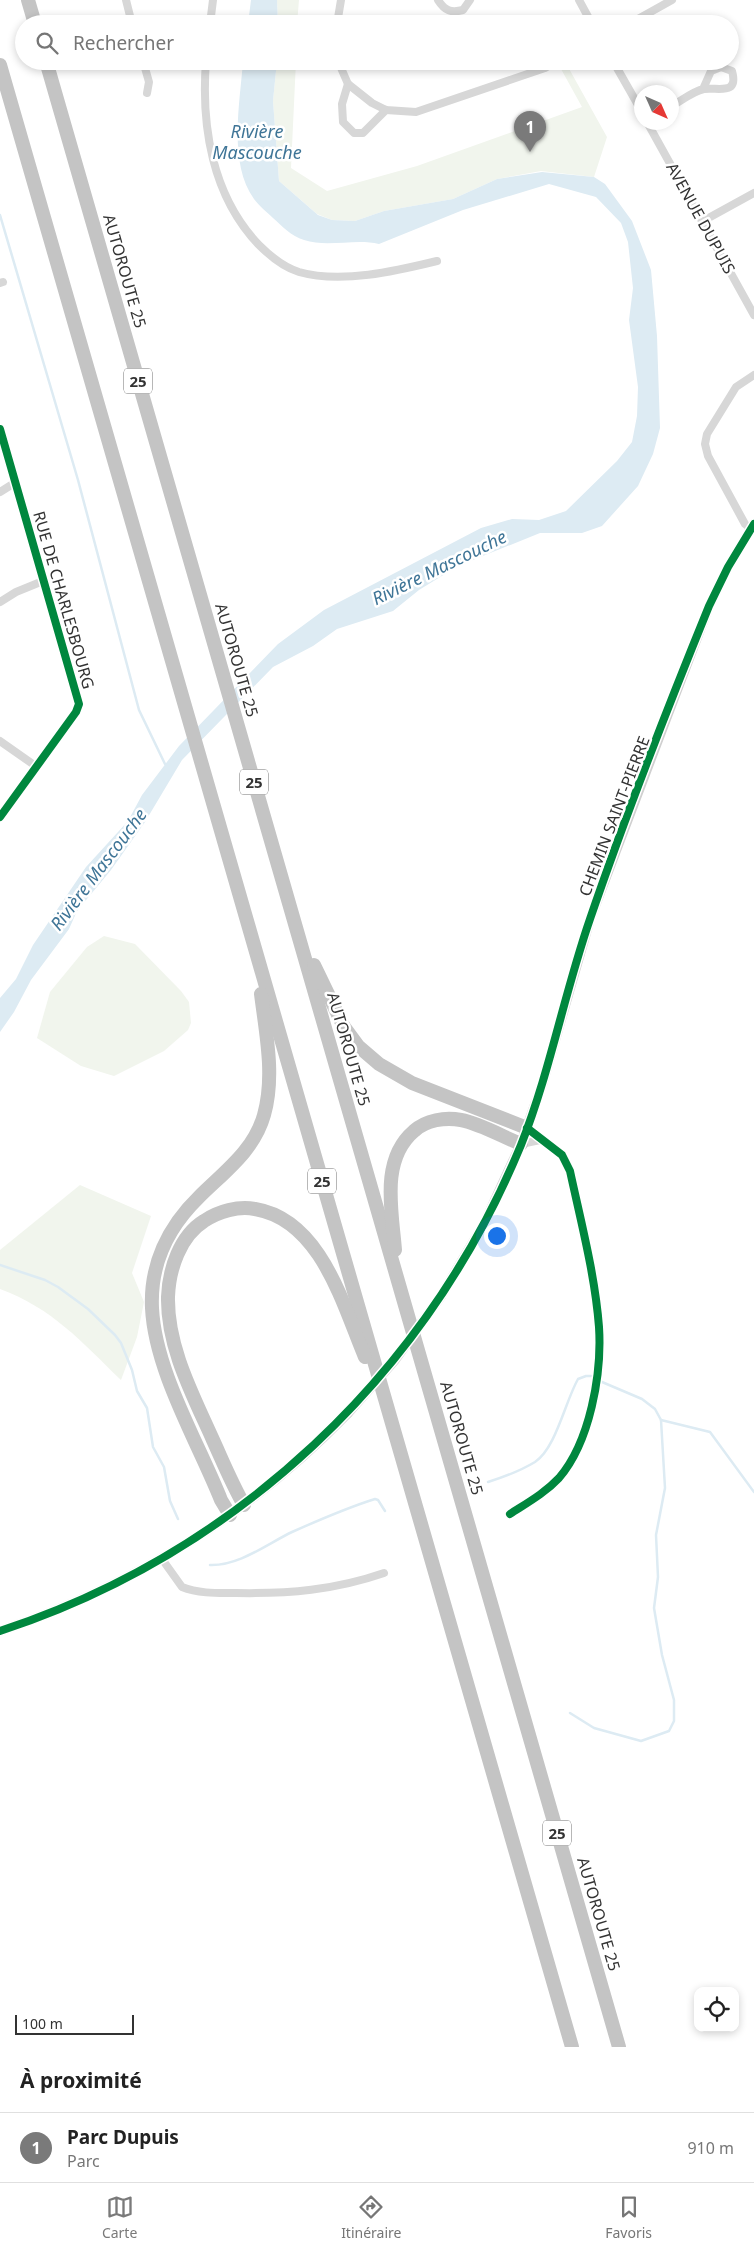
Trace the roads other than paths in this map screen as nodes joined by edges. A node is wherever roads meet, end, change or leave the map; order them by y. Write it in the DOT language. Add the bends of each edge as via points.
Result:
graph roads {
  1 [pos="28,0"];
  2 [pos="126,0"];
  3 [pos="213,0"];
  4 [pos="341,0"];
  5 [pos="438,0"];
  6 [pos="470,0"];
  7 [pos="579,0"];
  8 [pos="672,0"];
  9 [pos="32,15"];
  10 [pos="130,15"];
  11 [pos="211,15"];
  12 [pos="338,15"];
  13 [pos="587,15"];
  14 [pos="645,15"];
  15 [pos="0,65"];
  16 [pos="49,70"];
  17 [pos="146,70"];
  18 [pos="206,70"];
  19 [pos="342,70"];
  20 [pos="538,70"];
  21 [pos="618,70"];
  22 [pos="348,84"];
  23 [pos="703,89"];
  24 [pos="147,94"];
  25 [pos="634,98"];
  26 [pos="679,102"];
  27 [pos="386,110"];
  28 [pos="651,130"];
  29 [pos="754,193"];
  30 [pos="702,221"];
  31 [pos="438,261"];
  32 [pos="754,315"];
  33 [pos="754,375"];
  34 [pos="0,429"];
  35 [pos="16,482"];
  36 [pos="0,492"];
  37 [pos="752,527"];
  38 [pos="43,581"];
  39 [pos="0,602"];
  40 [pos="0,740"];
  41 [pos="36,766"];
  42 [pos="0,818"];
  43 [pos="293,916"];
  44 [pos="256,952"];
  45 [pos="527,1128"];
  46 [pos="540,1140"];
  47 [pos="521,1144"];
  48 [pos="397,1278"];
  49 [pos="388,1411"];
  50 [pos="244,1505"];
  51 [pos="510,1514"];
  52 [pos="230,1515"];
  53 [pos="162,1559"];
  54 [pos="384,1573"];
  55 [pos="0,1631"];
  56 [pos="572,2047"];
  57 [pos="619,2047"];
  1 -- 9 [label="highway"];
  2 -- 10 [label="street"];
  3 -- 11 [label="street"];
  4 -- 12 [label="street"];
  5 -- 6 [label="street" via="448,11 454,12 463,10"];
  7 -- 13 [label="street"];
  8 -- 14 [label="street"];
  15 -- 44 [label="highway, 25"];
  16 -- 43 [label="highway, AUTOROUTE 25 / 25"];
  17 -- 24 [label="street" via="149,82"];
  18 -- 31 [label="street" via="208,133 216,173 239,220 270,256 298,272 330,276 388,272"];
  19 -- 22 [label="street"];
  20 -- 27 [label="street" via="416,112"];
  21 -- 25 [label="street"];
  22 -- 27 [label="street"];
  22 -- 27 [label="street" via="342,104 343,122 354,133 363,133"];
  23 -- 26 [label="street"];
  28 -- 30 [label="street, AVENUE DUPUIS"];
  29 -- 30 [label="street"];
  30 -- 32 [label="street, AVENUE DUPUIS"];
  33 -- 37 [label="street" via="736,386 707,434 705,444 708,456 745,524"];
  34 -- 35 [label="street, RUE DE CHARLESBOURG"];
  35 -- 36 [label="street"];
  35 -- 38 [label="street, RUE DE CHARLESBOURG"];
  37 -- 45 [label="street, CHEMIN SAINT-PIERRE" via="709,606 614,852 582,943"];
  38 -- 39 [label="street"];
  38 -- 41 [label="street, RUE DE CHARLESBOURG" via="79,704"];
  40 -- 41 [label="street"];
  41 -- 42 [label="street, RUE DE CHARLESBOURG"];
  43 -- 45 [label="highway" via="336,1013 348,1034 365,1052 403,1079"];
  43 -- 48 [label="highway, AUTOROUTE 25 / 25"];
  44 -- 49 [label="highway, 25"];
  44 -- 52 [label="highway" via="269,1059 264,1115 241,1156 193,1203 171,1230 159,1256 152,1294 155,1330 163,1362"];
  45 -- 46 [label="street"];
  45 -- 47 [label="street, CHEMIN SAINT-PIERRE"];
  46 -- 47 [label="street"];
  46 -- 51 [label="street" via="562,1156 570,1171 596,1308 598,1358 588,1418 573,1456 553,1484"];
  47 -- 48 [label="highway" via="473,1124 449,1119 424,1124 406,1139 394,1160 391,1186"];
  47 -- 50 [label="street, CHEMIN SAINT-PIERRE, bridge" via="484,1224 441,1296 394,1361 348,1413"];
  48 -- 57 [label="highway, AUTOROUTE 25 / 25"];
  49 -- 50 [label="highway" via="334,1282 301,1234 276,1216 252,1208 233,1209 205,1220 187,1238 174,1266 168,1295 170,1320 187,1380"];
  49 -- 56 [label="highway, 25"];
  50 -- 52 [label="street, CHEMIN SAINT-PIERRE"];
  52 -- 53 [label="street, CHEMIN SAINT-PIERRE"];
  53 -- 54 [label="street" via="180,1585 205,1592 312,1592"];
  53 -- 55 [label="street, CHEMIN SAINT-PIERRE" via="73,1604"];
}
